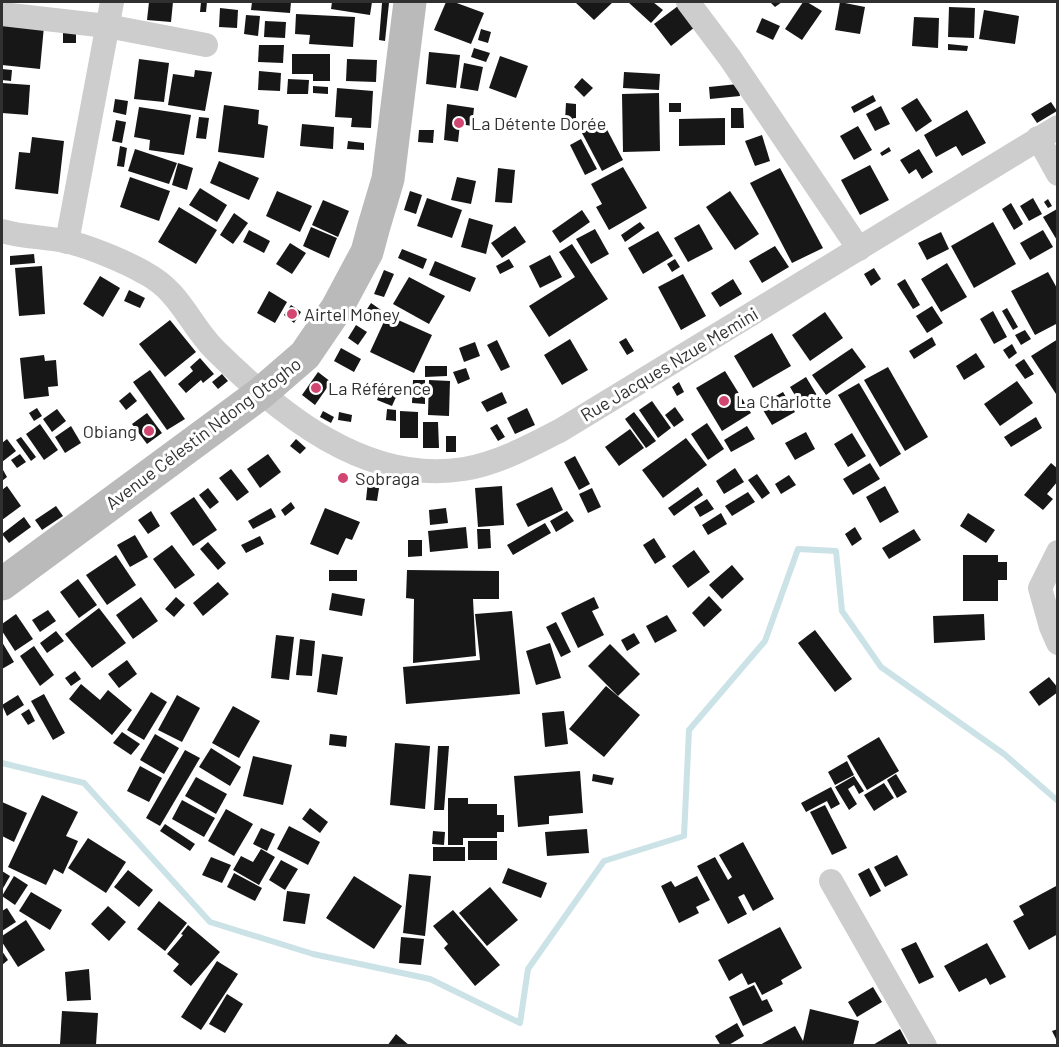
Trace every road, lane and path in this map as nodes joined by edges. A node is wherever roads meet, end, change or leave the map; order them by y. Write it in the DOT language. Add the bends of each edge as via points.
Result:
graph roads {
  1 [pos="112,2"];
  2 [pos="410,2"];
  3 [pos="688,2"];
  4 [pos="2,14"];
  5 [pos="107,26"];
  6 [pos="206,45"];
  7 [pos="1048,133"];
  8 [pos="1058,174"];
  9 [pos="2,231"];
  10 [pos="67,242"];
  11 [pos="860,249"];
  12 [pos="261,393"];
  13 [pos="1058,552"];
  14 [pos="2,584"];
  15 [pos="1058,642"];
  16 [pos="831,881"];
  17 [pos="925,1046"];
  1 -- 5 [label="street"];
  2 -- 12 [label="main road, Avenue Célestin Ndong Otogho" via="388,179 367,252 337,308 305,354"];
  3 -- 11 [label="street"];
  4 -- 5 [label="street"];
  5 -- 6 [label="street"];
  5 -- 10 [label="street"];
  7 -- 8 [label="street"];
  7 -- 11 [label="street, Rue Jacques Nzue Memini"];
  9 -- 10 [label="street, Rue Jacques Nzue Memini"];
  10 -- 12 [label="street, Rue Jacques Nzue Memini" via="146,273 178,298 213,347"];
  11 -- 12 [label="street, Rue Jacques Nzue Memini" via="561,430 525,449 465,469 434,472 373,461 320,435"];
  12 -- 14 [label="main road, Avenue Célestin Ndong Otogho"];
  13 -- 15 [label="street" via="1040,588"];
  16 -- 17 [label="street"];
}
